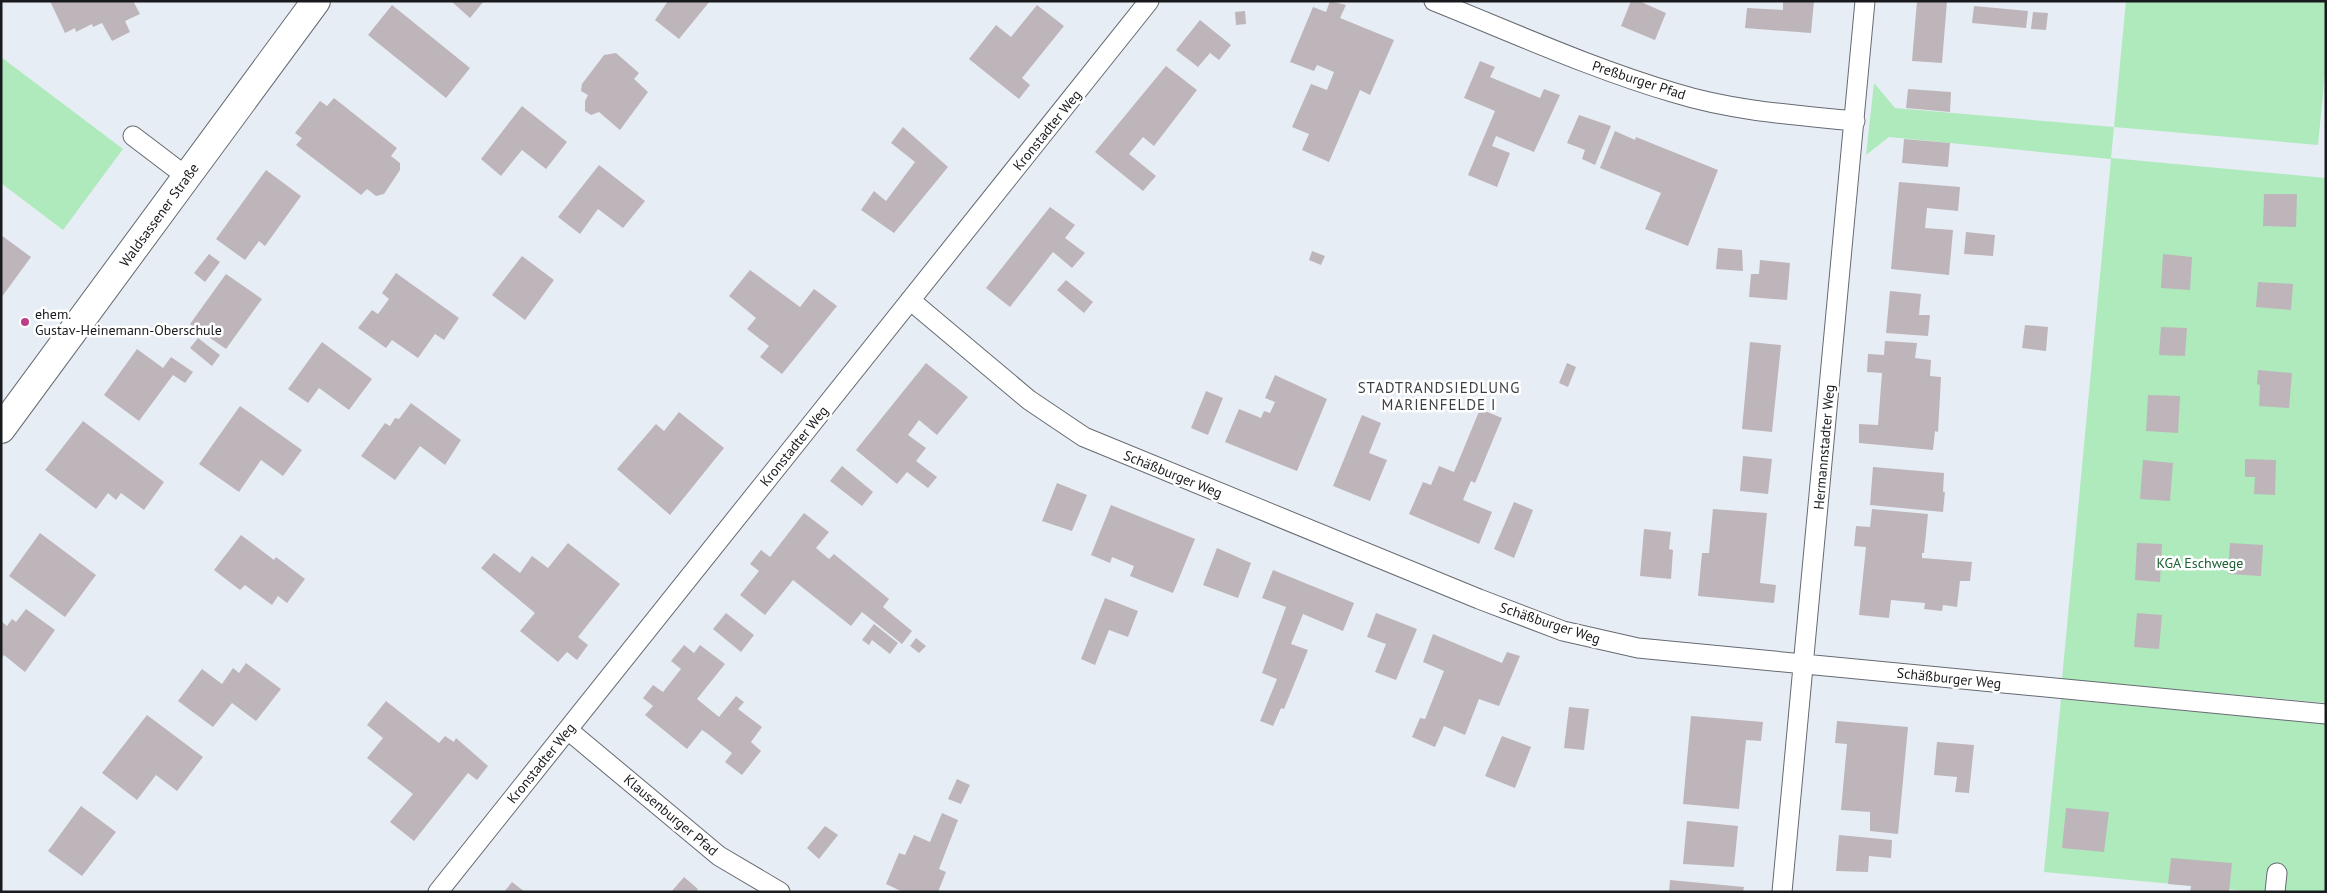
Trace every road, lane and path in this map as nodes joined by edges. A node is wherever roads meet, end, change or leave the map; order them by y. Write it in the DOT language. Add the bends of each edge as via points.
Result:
graph roads {
  1 [pos="316,1"];
  2 [pos="1150,1"];
  3 [pos="1434,1"];
  4 [pos="1865,1"];
  5 [pos="1855,121"];
  6 [pos="133,136"];
  7 [pos="187,177"];
  8 [pos="910,300"];
  9 [pos="1,430"];
  10 [pos="1804,664"];
  11 [pos="2326,714"];
  12 [pos="568,730"];
  13 [pos="438,892"];
  14 [pos="780,892"];
  15 [pos="1782,892"];
  1 -- 7 [label="street, Waldsassener Straße"];
  2 -- 8 [label="lane, Kronstadter Weg"];
  3 -- 5 [label="lane, Preßburger Pfad" via="1611,72 1676,94 1758,111"];
  4 -- 5 [label="lane, Hermannstadter Weg"];
  5 -- 10 [label="lane, Hermannstadter Weg"];
  6 -- 7 [label="lane"];
  7 -- 9 [label="street, Waldsassener Straße"];
  8 -- 10 [label="lane, Schäßburger Weg" via="1029,400 1084,437 1470,596 1563,631 1598,640 1638,648"];
  8 -- 12 [label="lane, Kronstadter Weg"];
  10 -- 11 [label="lane, Schäßburger Weg"];
  10 -- 15 [label="lane, Hermannstadter Weg"];
  12 -- 13 [label="lane, Kronstadter Weg"];
  12 -- 14 [label="lane, Klausenburger Pfad" via="719,856"];
}
